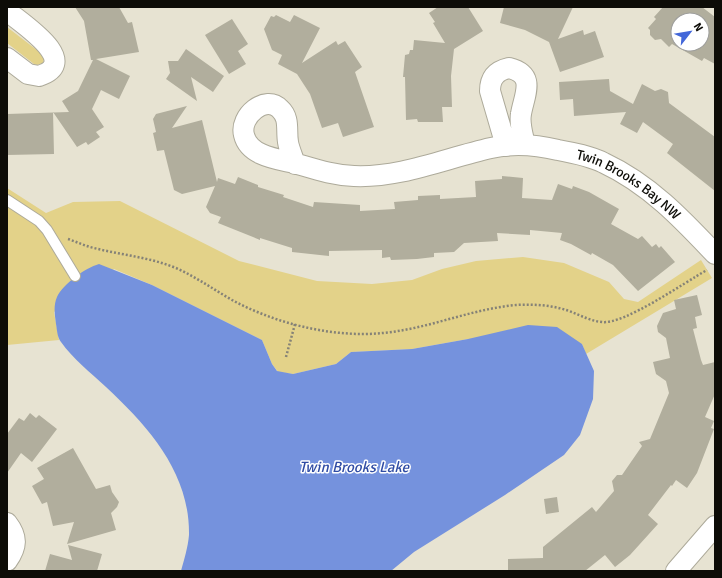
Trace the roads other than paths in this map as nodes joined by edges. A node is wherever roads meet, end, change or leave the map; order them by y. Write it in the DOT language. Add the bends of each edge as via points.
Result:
graph roads {
  1 [pos="7,11"];
  2 [pos="7,58"];
  3 [pos="295,164"];
  4 [pos="7,200"];
  5 [pos="711,262"];
  6 [pos="75,276"];
  7 [pos="7,523"];
  8 [pos="715,526"];
  9 [pos="7,560"];
  10 [pos="676,571"];
  1 -- 2 [label="street" via="48,45 54,55 54,61 50,71 39,76 28,74"];
  3 -- 5 [label="street, Twin Brooks Bay NW" via="338,175 376,175 409,170 493,147 552,148 578,154 603,162 628,176 668,207"];
  4 -- 6 [label="lane" via="39,221"];
  7 -- 9 [label="street" via="14,533 16,542"];
  8 -- 10 [label="street"];
}
